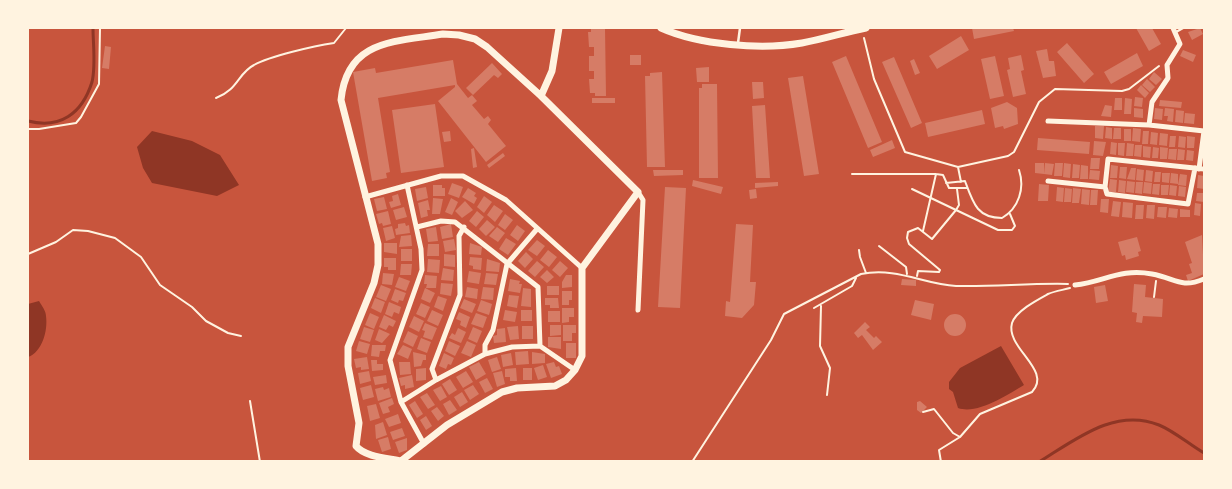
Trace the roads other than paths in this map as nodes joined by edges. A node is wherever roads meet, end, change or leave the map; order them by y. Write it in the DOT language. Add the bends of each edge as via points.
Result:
graph roads {
  1 [pos="559,28"];
  2 [pos="661,28"];
  3 [pos="740,28"];
  4 [pos="866,28"];
  5 [pos="1183,28"];
  6 [pos="855,29"];
  7 [pos="1174,30"];
  8 [pos="738,44"];
  9 [pos="541,96"];
  10 [pos="1048,121"];
  11 [pos="1149,125"];
  12 [pos="1204,131"];
  13 [pos="1200,169"];
  14 [pos="1048,181"];
  15 [pos="406,185"];
  16 [pos="1105,187"];
  17 [pos="638,192"];
  18 [pos="365,197"];
  19 [pos="417,227"];
  20 [pos="464,227"];
  21 [pos="537,229"];
  22 [pos="507,264"];
  23 [pos="582,268"];
  24 [pos="1204,279"];
  25 [pos="1075,284"];
  26 [pos="638,310"];
  27 [pos="540,346"];
  28 [pos="484,354"];
  29 [pos="575,370"];
  30 [pos="436,380"];
  31 [pos="401,402"];
  32 [pos="424,444"];
  1 -- 9 [label="street" via="552,71"];
  2 -- 8 [label="street" via="702,40"];
  3 -- 8 [label="lane"];
  4 -- 6 [label="street"];
  5 -- 7 [label="lane"];
  6 -- 8 [label="street" via="802,43"];
  7 -- 11 [label="street" via="1180,44 1167,65 1168,78 1152,102"];
  9 -- 17 [label="street"];
  9 -- 18 [label="street" via="486,47 459,35 443,34 380,45 365,52 347,73 341,100"];
  10 -- 11 [label="street"];
  11 -- 12 [label="street"];
  12 -- 13 [label="street"];
  13 -- 16 [label="street" via="1108,159"];
  13 -- 16 [label="street" via="1188,204 1107,194"];
  14 -- 16 [label="street"];
  15 -- 18 [label="street"];
  15 -- 19 [label="street"];
  15 -- 21 [label="street" via="441,176 463,176 506,200"];
  17 -- 23 [label="street"];
  17 -- 26 [label="street" via="643,200"];
  18 -- 32 [label="street" via="378,244 378,265 348,347 348,366 359,422 356,446 368,453 401,461"];
  19 -- 20 [label="street" via="441,221 455,222"];
  19 -- 31 [label="street" via="422,270 390,360"];
  20 -- 22 [label="street"];
  20 -- 30 [label="street" via="458,236 460,295 432,369"];
  21 -- 22 [label="street"];
  21 -- 23 [label="street"];
  22 -- 27 [label="street" via="538,287"];
  22 -- 28 [label="street" via="493,330"];
  23 -- 29 [label="street" via="583,346"];
  24 -- 25 [label="street" via="1192,284 1179,284 1151,273 1124,272"];
  27 -- 28 [label="street" via="512,347"];
  27 -- 29 [label="street"];
  28 -- 30 [label="street"];
  29 -- 32 [label="street" via="555,386 502,392 447,425"];
  30 -- 31 [label="street"];
  31 -- 32 [label="street"];
}
